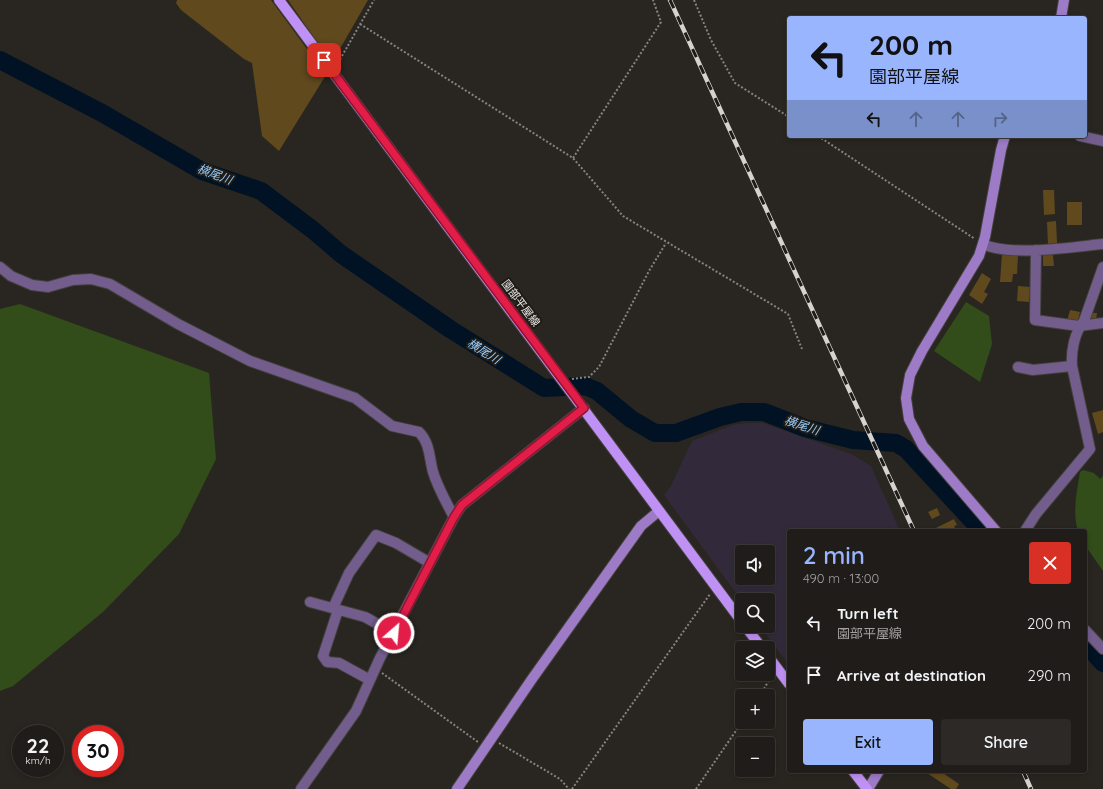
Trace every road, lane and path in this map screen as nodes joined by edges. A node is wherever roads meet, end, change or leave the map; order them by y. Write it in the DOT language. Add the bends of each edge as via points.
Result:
graph roads {
  1 [pos="279,0"];
  2 [pos="374,0"];
  3 [pos="653,0"];
  4 [pos="694,0"];
  5 [pos="1064,0"];
  6 [pos="1061,16"];
  7 [pos="360,24"];
  8 [pos="333,72"];
  9 [pos="787,116"];
  10 [pos="821,138"];
  11 [pos="1005,138"];
  12 [pos="1087,138"];
  13 [pos="1103,141"];
  14 [pos="574,158"];
  15 [pos="666,243"];
  16 [pos="983,244"];
  17 [pos="1103,244"];
  18 [pos="1036,250"];
  19 [pos="1103,267"];
  20 [pos="0,268"];
  21 [pos="1103,323"];
  22 [pos="1079,326"];
  23 [pos="802,349"];
  24 [pos="1072,366"];
  25 [pos="1018,367"];
  26 [pos="562,379"];
  27 [pos="584,408"];
  28 [pos="659,511"];
  29 [pos="454,517"];
  30 [pos="994,529"];
  31 [pos="1026,529"];
  32 [pos="430,563"];
  33 [pos="716,586"];
  34 [pos="310,602"];
  35 [pos="336,609"];
  36 [pos="735,612"];
  37 [pos="1087,632"];
  38 [pos="394,633"];
  39 [pos="750,633"];
  40 [pos="757,641"];
  41 [pos="1103,649"];
  42 [pos="776,667"];
  43 [pos="376,669"];
  44 [pos="370,680"];
  45 [pos="787,681"];
  46 [pos="764,689"];
  47 [pos="737,729"];
  48 [pos="489,743"];
  49 [pos="855,773"];
  50 [pos="877,773"];
  51 [pos="301,789"];
  52 [pos="457,789"];
  53 [pos="571,789"];
  54 [pos="696,789"];
  55 [pos="867,789"];
  1 -- 8 [label="main road, 園部平屋線"];
  2 -- 7 [label="path"];
  3 -- 14 [label="path" via="661,22"];
  4 -- 9 [label="path" via="711,40 735,83"];
  5 -- 6 [label="street"];
  7 -- 8 [label="path"];
  7 -- 14 [label="path"];
  8 -- 26 [label="main road, 園部平屋線"];
  10 -- 16 [label="path"];
  11 -- 16 [label="street" via="1000,150"];
  12 -- 13 [label="street"];
  14 -- 15 [label="path" via="623,216"];
  15 -- 23 [label="path" via="788,314"];
  15 -- 26 [label="path" via="598,367 589,377"];
  16 -- 18 [label="street" via="993,249"];
  16 -- 30 [label="street" via="980,256 910,375 906,398 909,419 923,446"];
  17 -- 18 [label="street"];
  18 -- 22 [label="street" via="1035,320"];
  19 -- 22 [label="street" via="1084,321"];
  20 -- 29 [label="street" via="32,285 48,287 73,280 91,279 110,284 178,324 250,361 355,398 392,426 419,432 428,444 438,486"];
  21 -- 22 [label="street"];
  22 -- 24 [label="street" via="1071,354"];
  24 -- 25 [label="street" via="1033,370"];
  24 -- 31 [label="street" via="1090,449"];
  26 -- 27 [label="main road, 園部平屋線"];
  27 -- 28 [label="main road, 園部平屋線"];
  27 -- 29 [label="street" via="462,505"];
  28 -- 33 [label="main road, 園部平屋線"];
  28 -- 48 [label="street" via="642,526"];
  29 -- 32 [label="street"];
  32 -- 35 [label="street" via="396,542 376,535 348,572"];
  32 -- 38 [label="street"];
  33 -- 36 [label="main road, 園部平屋線"];
  33 -- 53 [label="path"];
  34 -- 35 [label="street"];
  35 -- 38 [label="street" via="365,617"];
  35 -- 44 [label="street" via="323,656 326,662 339,663"];
  37 -- 41 [label="street"];
  38 -- 43 [label="street"];
  39 -- 40 [label="main road"];
  42 -- 45 [label="main road"];
  42 -- 46 [label="path"];
  43 -- 44 [label="street"];
  43 -- 48 [label="path"];
  44 -- 51 [label="street" via="356,711"];
  47 -- 54 [label="path"];
  48 -- 52 [label="street"];
  48 -- 53 [label="path" via="560,779"];
  49 -- 55 [label="main road"];
  50 -- 55 [label="street"];
}
